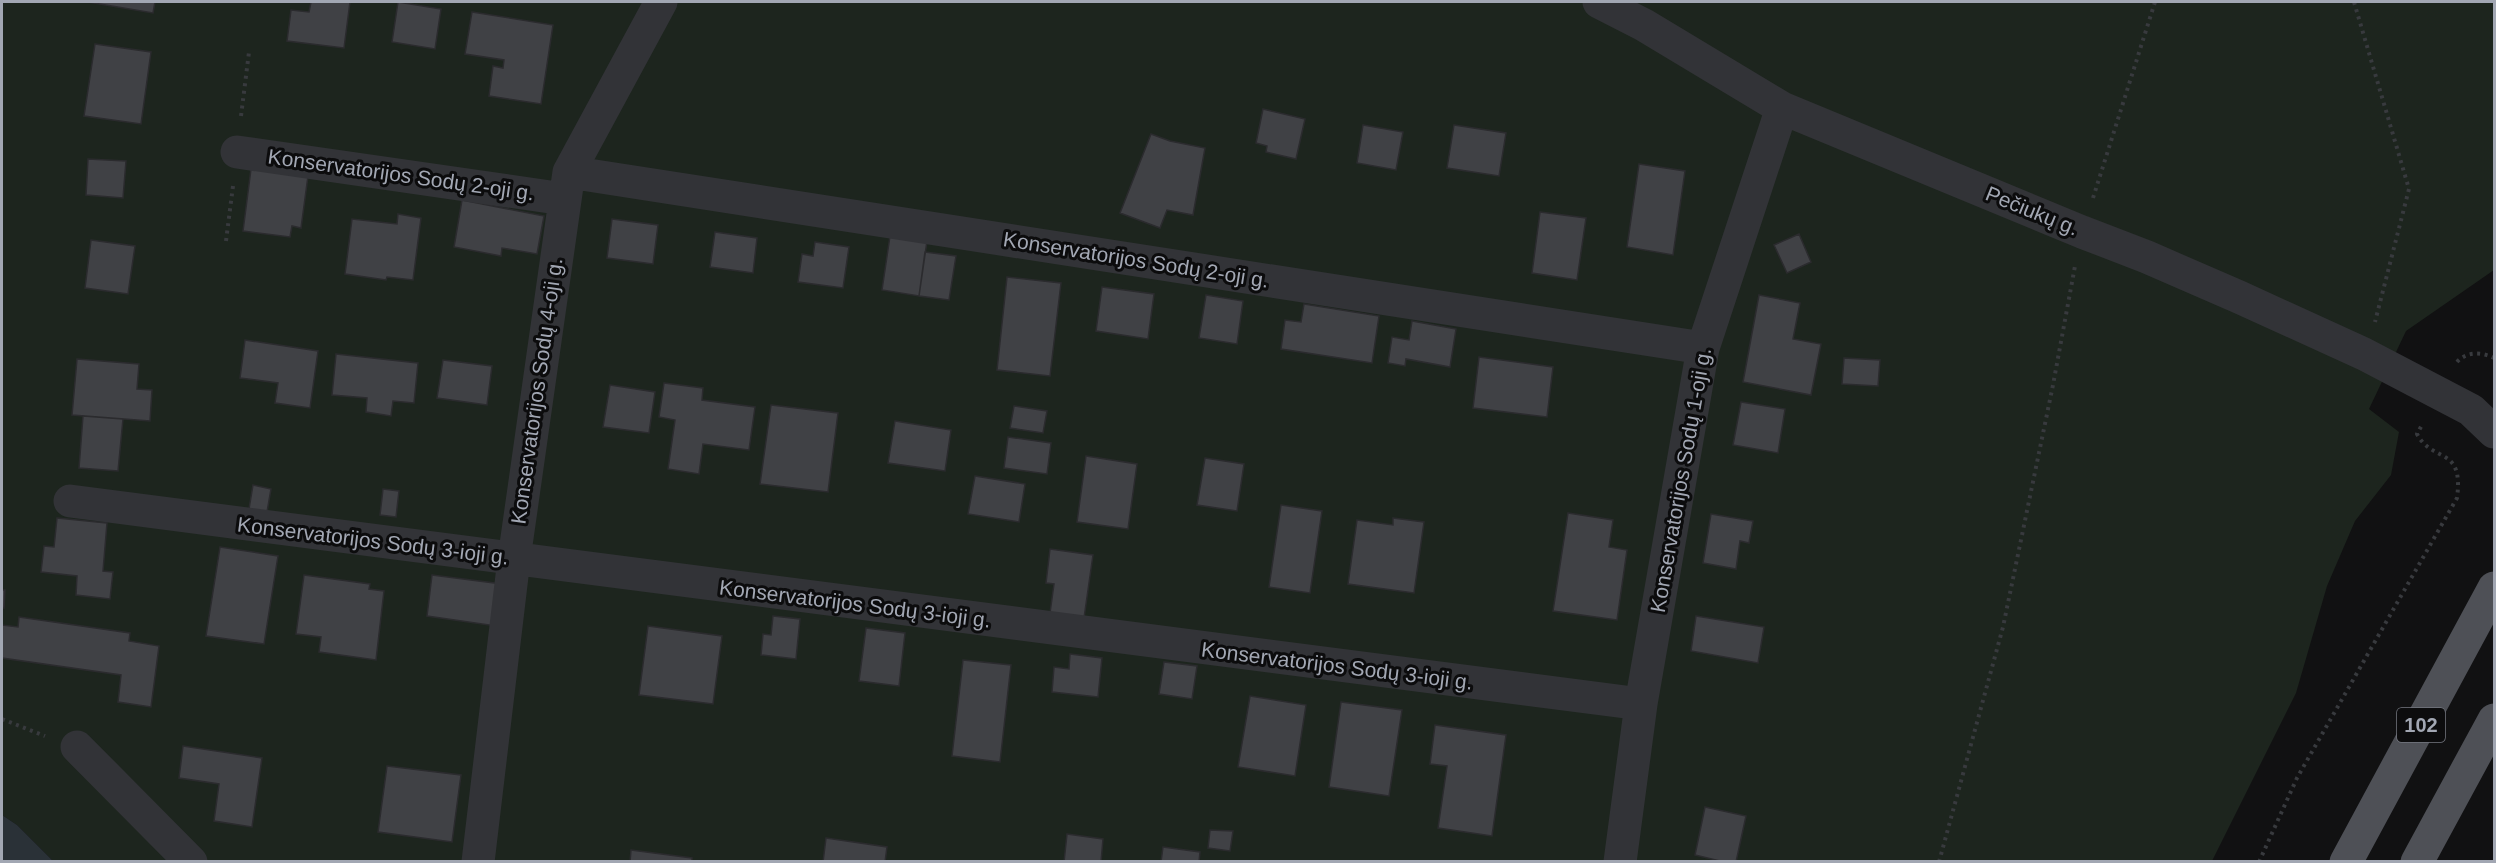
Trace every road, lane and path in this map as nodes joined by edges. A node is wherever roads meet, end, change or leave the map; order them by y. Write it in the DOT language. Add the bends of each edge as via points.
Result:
graph roads {
  1 [pos="661,2"];
  2 [pos="1599,2"];
  3 [pos="1619,2"];
  4 [pos="2155,2"];
  5 [pos="2354,2"];
  6 [pos="1644,26"];
  7 [pos="1782,108"];
  8 [pos="237,152"];
  9 [pos="566,186"];
  10 [pos="2082,232"];
  11 [pos="1703,348"];
  12 [pos="2364,354"];
  13 [pos="2494,358"];
  14 [pos="2438,393"];
  15 [pos="2487,419"];
  16 [pos="70,501"];
  17 [pos="514,559"];
  18 [pos="2494,588"];
  19 [pos="1641,704"];
  20 [pos="2,719"];
  21 [pos="2494,720"];
  22 [pos="77,747"];
  23 [pos="191,861"];
  24 [pos="478,861"];
  25 [pos="1620,861"];
  26 [pos="1939,861"];
  27 [pos="2259,861"];
  28 [pos="2346,861"];
  29 [pos="2417,861"];
  1 -- 9 [label="street"];
  2 -- 6 [label="street, Pečiukų g."];
  3 -- 6 [label="street"];
  4 -- 10 [label="path"];
  5 -- 12 [label="path" via="2409,189 2372,337"];
  6 -- 7 [label="street, Pečiukų g."];
  7 -- 10 [label="street, Pečiukų g."];
  7 -- 11 [label="street, Konservatorijos Sodų 1-oji g."];
  8 -- 9 [label="street, Konservatorijos Sodų 2-oji g."];
  9 -- 11 [label="street, Konservatorijos Sodų 2-oji g."];
  9 -- 17 [label="street, Konservatorijos Sodų 4-oji g."];
  10 -- 12 [label="street, Pečiukų g." via="2148,257"];
  10 -- 26 [label="path" via="2002,627"];
  11 -- 19 [label="street, Konservatorijos Sodų 1-oji g."];
  12 -- 14 [label="street, Pečiukų g."];
  13 -- 14 [label="path" via="2480,354 2462,356"];
  14 -- 15 [label="street, Pečiukų g."];
  14 -- 27 [label="path" via="2417,434 2422,443 2454,464 2459,480 2457,498 2297,778"];
  16 -- 17 [label="street, Konservatorijos Sodų 3-ioji g."];
  17 -- 19 [label="street, Konservatorijos Sodų 3-ioji g."];
  17 -- 24 [label="street, Konservatorijos Sodų 4-oji g."];
  18 -- 28 [label="main road, 102"];
  19 -- 25 [label="street, Konservatorijos Sodų 1-oji g."];
  20 -- 22 [label="path"];
  21 -- 29 [label="main road"];
  22 -- 23 [label="street"];
}
